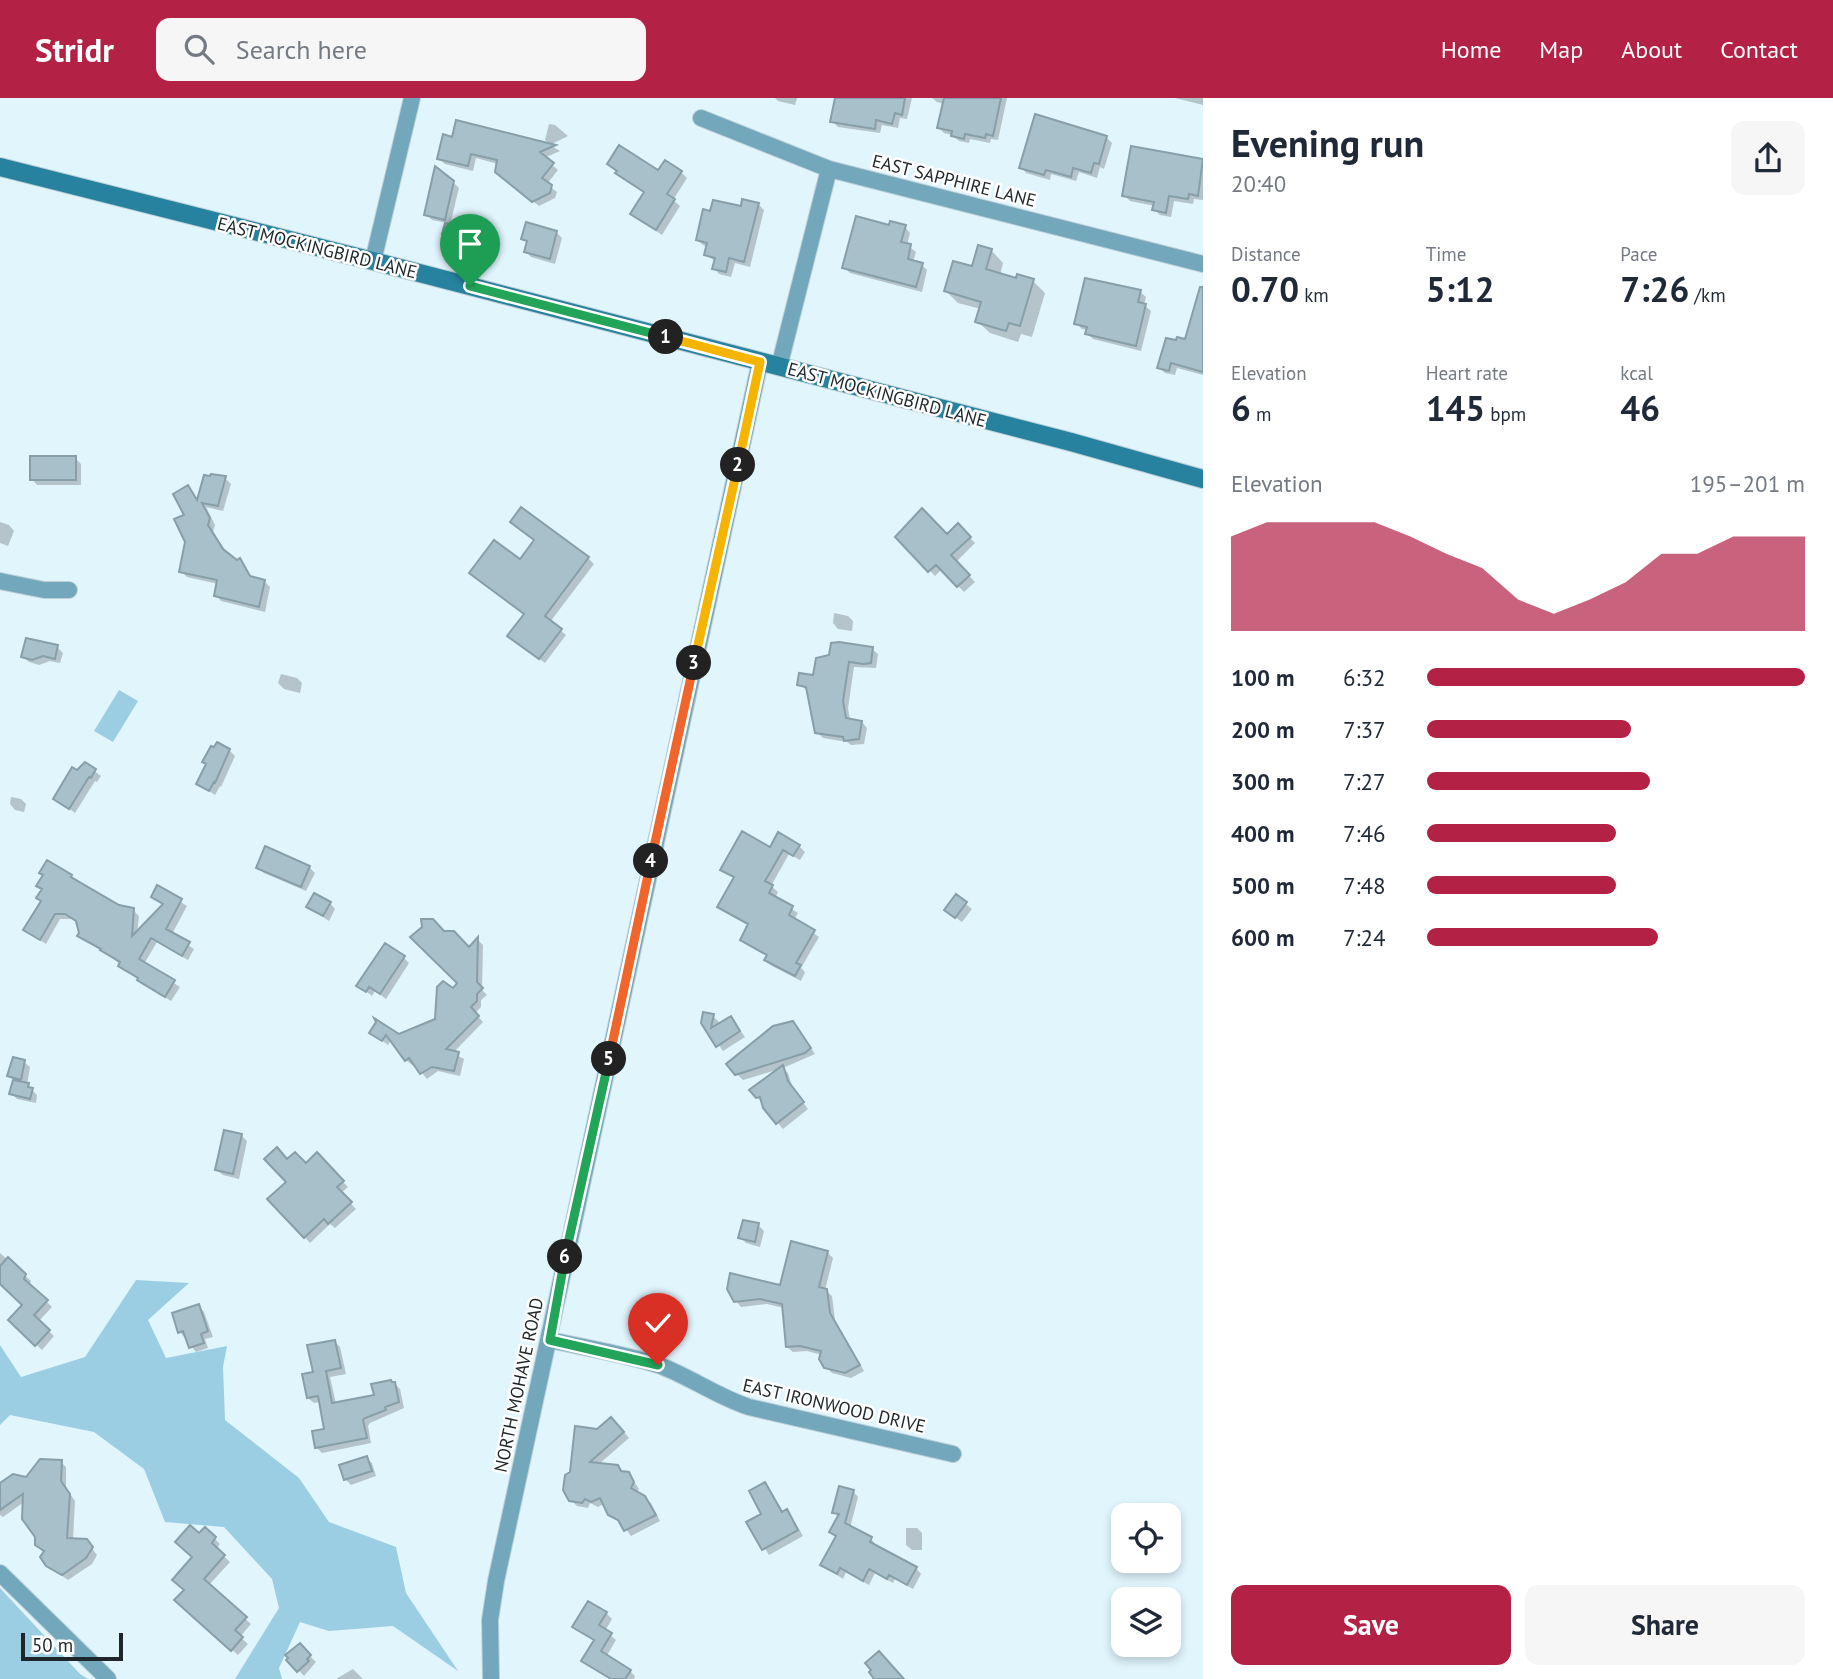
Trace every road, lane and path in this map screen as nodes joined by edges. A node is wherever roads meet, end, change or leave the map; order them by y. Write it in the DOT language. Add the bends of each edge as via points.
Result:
graph roads {
  1 [pos="412,98"];
  2 [pos="701,118"];
  3 [pos="0,167"];
  4 [pos="829,169"];
  5 [pos="373,261"];
  6 [pos="1203,264"];
  7 [pos="760,362"];
  8 [pos="779,367"];
  9 [pos="1203,479"];
  10 [pos="0,581"];
  11 [pos="69,590"];
  12 [pos="550,1340"];
  13 [pos="953,1454"];
  14 [pos="0,1573"];
  15 [pos="108,1679"];
  16 [pos="491,1679"];
  1 -- 5 [label="street"];
  2 -- 4 [label="street, EAST SAPPHIRE LANE"];
  3 -- 5 [label="street, EAST MOCKINGBIRD LANE"];
  4 -- 6 [label="street, EAST SAPPHIRE LANE"];
  4 -- 8 [label="street"];
  5 -- 7 [label="street, EAST MOCKINGBIRD LANE"];
  7 -- 8 [label="street, EAST MOCKINGBIRD LANE"];
  7 -- 12 [label="street, NORTH MOHAVE ROAD"];
  8 -- 9 [label="street, EAST MOCKINGBIRD LANE"];
  10 -- 11 [label="street"];
  12 -- 13 [label="street, EAST IRONWOOD DRIVE" via="658,1365 749,1407"];
  12 -- 16 [label="street, NORTH MOHAVE ROAD" via="496,1581 490,1620"];
  14 -- 15 [label="street"];
}
